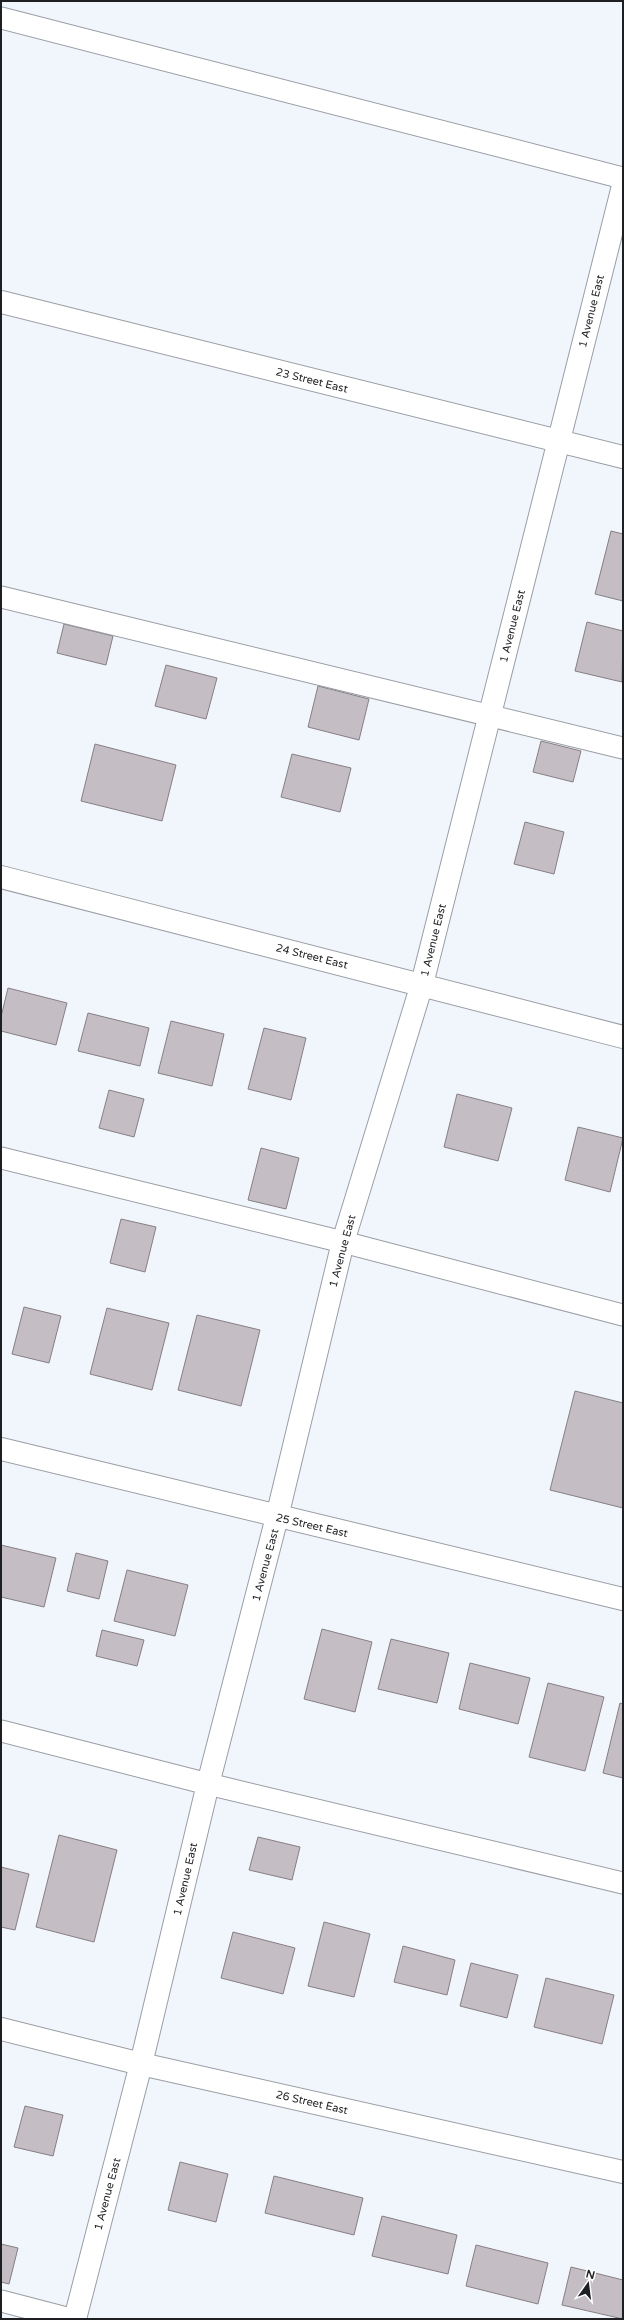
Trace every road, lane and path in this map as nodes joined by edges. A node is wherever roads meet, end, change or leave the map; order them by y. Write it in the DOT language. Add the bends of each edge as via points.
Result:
graph roads {
  1 [pos="1,18"];
  2 [pos="623,178"];
  3 [pos="623,186"];
  4 [pos="1,302"];
  5 [pos="558,441"];
  6 [pos="623,457"];
  7 [pos="1,597"];
  8 [pos="489,715"];
  9 [pos="623,748"];
  10 [pos="1,877"];
  11 [pos="422,984"];
  12 [pos="623,1037"];
  13 [pos="1,1158"];
  14 [pos="343,1242"];
  15 [pos="623,1315"];
  16 [pos="1,1449"];
  17 [pos="277,1517"];
  18 [pos="623,1599"];
  19 [pos="1,1731"];
  20 [pos="208,1784"];
  21 [pos="623,1883"];
  22 [pos="1,2029"];
  23 [pos="141,2064"];
  24 [pos="623,2172"];
  25 [pos="1,2301"];
  26 [pos="70,2319"];
  27 [pos="75,2319"];
  1 -- 2 [label="lane"];
  3 -- 5 [label="street, 1 Avenue East"];
  4 -- 5 [label="street, 23 Street East"];
  5 -- 6 [label="street, 23 Street East"];
  5 -- 8 [label="street, 1 Avenue East"];
  7 -- 8 [label="lane"];
  8 -- 9 [label="lane"];
  8 -- 11 [label="street, 1 Avenue East"];
  10 -- 11 [label="street, 24 Street East"];
  11 -- 12 [label="street, 24 Street East"];
  11 -- 14 [label="street, 1 Avenue East"];
  13 -- 14 [label="lane"];
  14 -- 15 [label="lane"];
  14 -- 17 [label="street, 1 Avenue East"];
  16 -- 17 [label="street, 25 Street East"];
  17 -- 18 [label="street, 25 Street East"];
  17 -- 20 [label="street, 1 Avenue East"];
  19 -- 20 [label="lane"];
  20 -- 21 [label="lane"];
  20 -- 23 [label="street, 1 Avenue East"];
  22 -- 23 [label="street, 26 Street East"];
  23 -- 24 [label="street, 26 Street East"];
  23 -- 27 [label="street, 1 Avenue East"];
  25 -- 26 [label="lane"];
}
